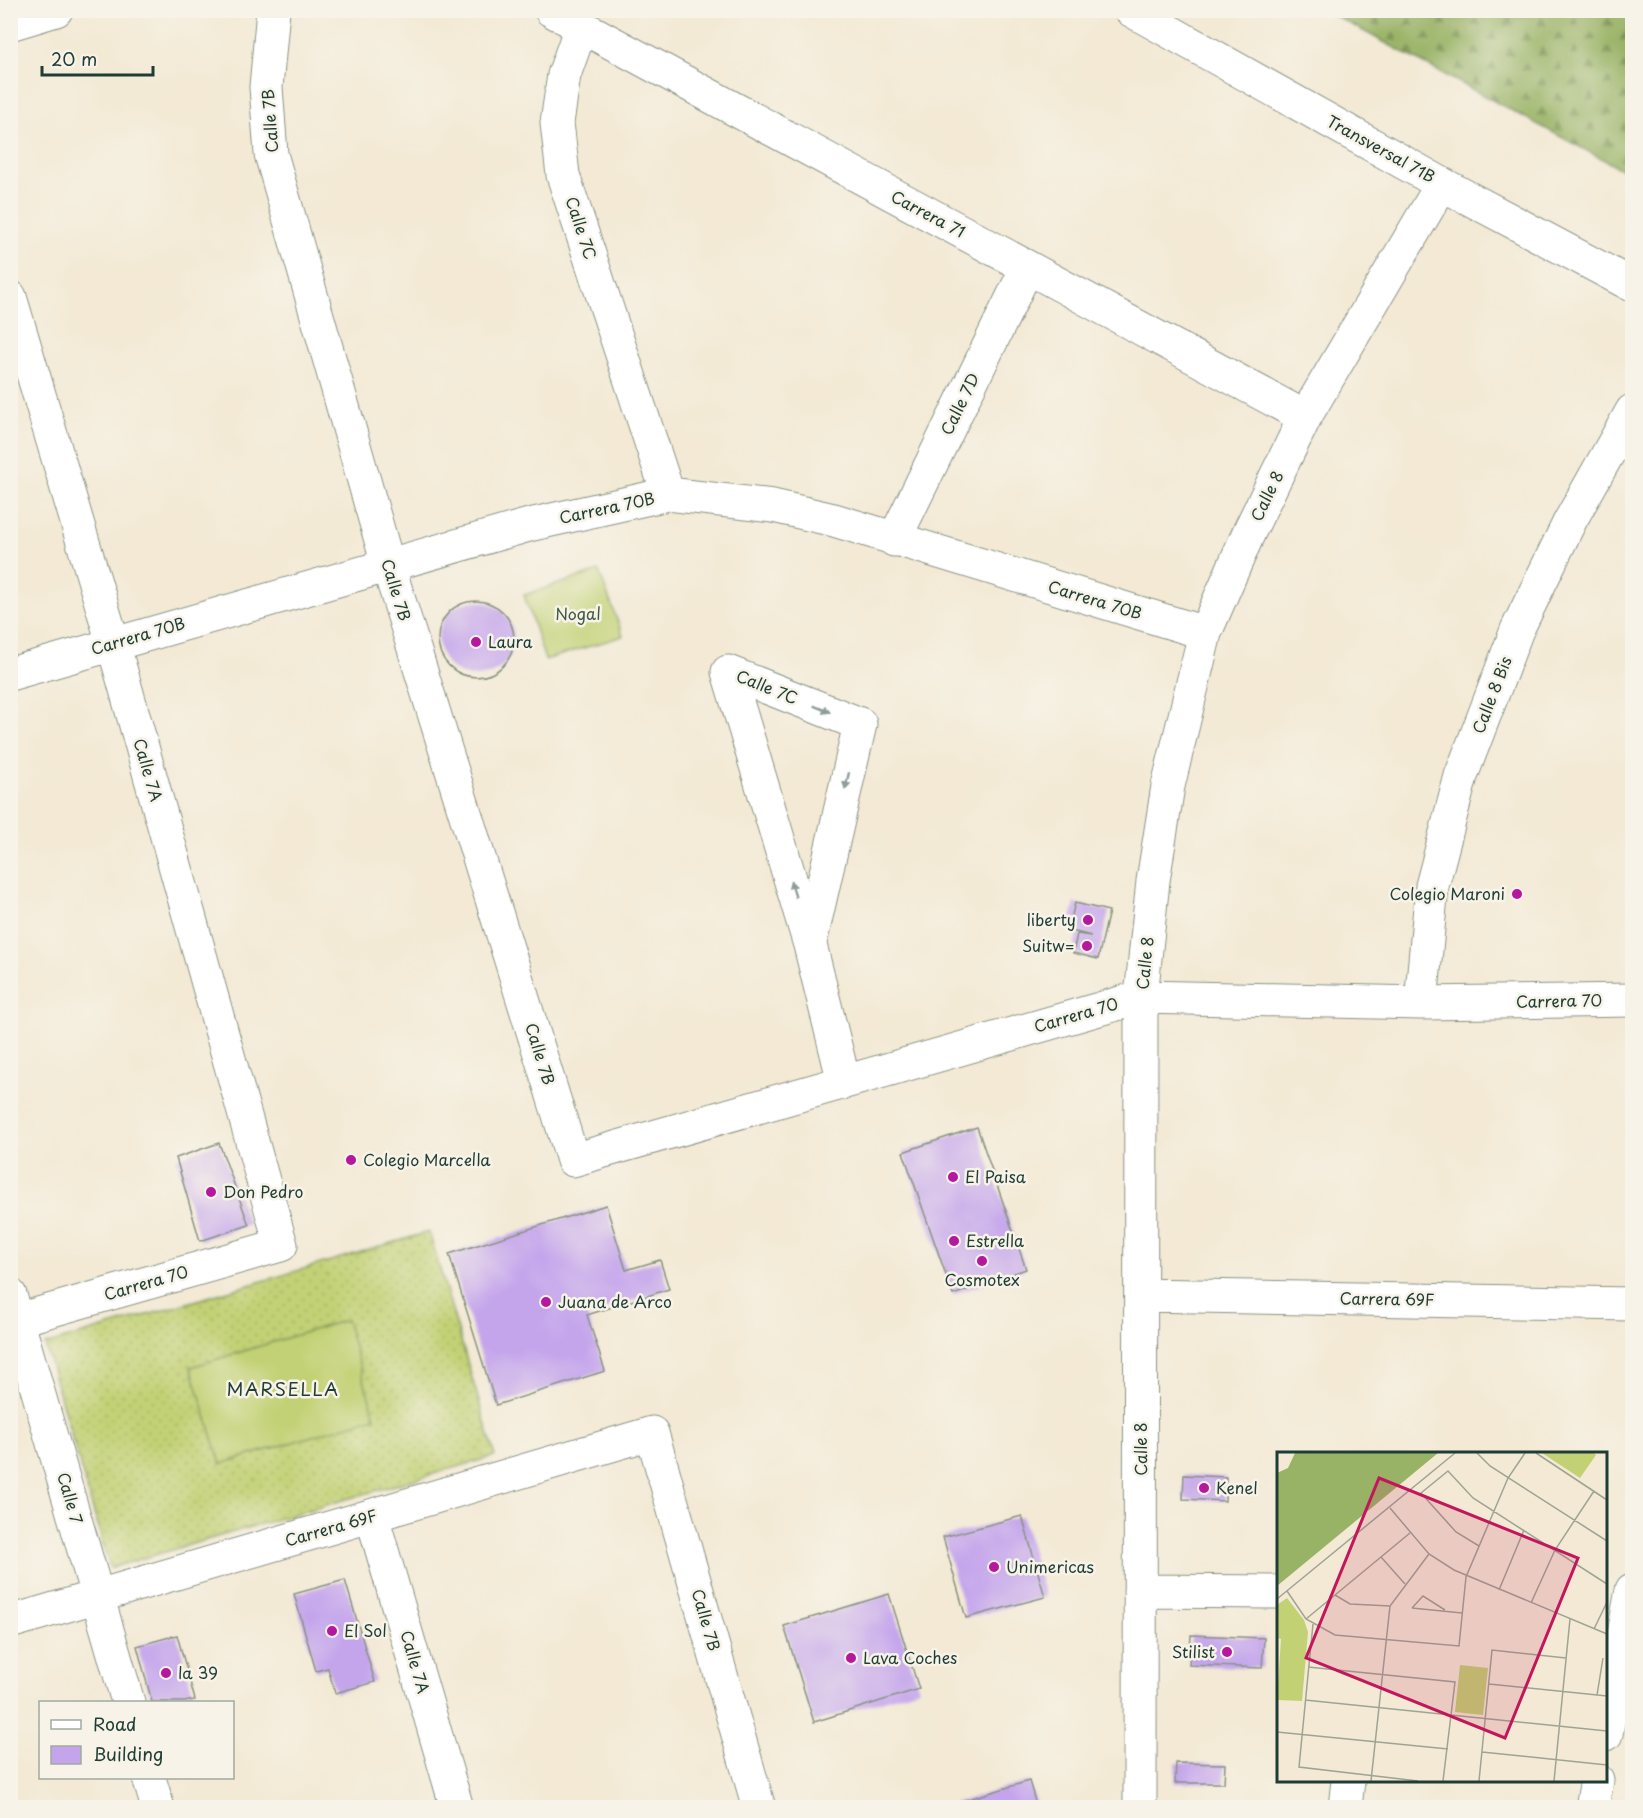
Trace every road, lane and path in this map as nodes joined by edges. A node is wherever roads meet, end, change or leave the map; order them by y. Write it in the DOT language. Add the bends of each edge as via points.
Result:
graph roads {
  1 [pos="56,10"];
  2 [pos="273,10"];
  3 [pos="551,10"];
  4 [pos="1131,10"];
  5 [pos="10,24"];
  6 [pos="581,27"];
  7 [pos="1442,184"];
  8 [pos="1027,268"];
  9 [pos="1632,285"];
  10 [pos="10,297"];
  11 [pos="1632,411"];
  12 [pos="1305,417"];
  13 [pos="668,494"];
  14 [pos="894,540"];
  15 [pos="388,566"];
  16 [pos="1205,633"];
  17 [pos="113,643"];
  18 [pos="10,674"];
  19 [pos="810,945"];
  20 [pos="1141,997"];
  21 [pos="1632,1000"];
  22 [pos="1421,1003"];
  23 [pos="844,1082"];
  24 [pos="573,1160"];
  25 [pos="281,1245"];
  26 [pos="1141,1295"];
  27 [pos="1632,1304"];
  28 [pos="13,1312"];
  29 [pos="652,1433"];
  30 [pos="372,1516"];
  31 [pos="1140,1591"];
  32 [pos="1277,1592"];
  33 [pos="98,1597"];
  34 [pos="1625,1604"];
  35 [pos="10,1622"];
  36 [pos="128,1701"];
  37 [pos="1607,1721"];
  38 [pos="149,1779"];
  39 [pos="1348,1782"];
  40 [pos="1597,1782"];
  41 [pos="158,1808"];
  42 [pos="458,1808"];
  43 [pos="759,1808"];
  44 [pos="1140,1808"];
  45 [pos="1346,1808"];
  46 [pos="1592,1808"];
  1 -- 5 [label="street"];
  2 -- 15 [label="street, Calle 7B" via="266,87 271,154"];
  3 -- 6 [label="street, Carrera 71"];
  4 -- 7 [label="street, Transversal 71B"];
  6 -- 8 [label="street, Carrera 71"];
  6 -- 13 [label="street, Calle 7C" via="564,75 557,123 563,175"];
  7 -- 9 [label="street, Transversal 71B"];
  7 -- 12 [label="street, Calle 8"];
  8 -- 12 [label="street, Carrera 71"];
  8 -- 14 [label="street, Calle 7D"];
  10 -- 17 [label="street, Calle 7A"];
  11 -- 22 [label="street, Calle 8 Bis" via="1570,521 1517,630 1461,776 1432,886"];
  12 -- 16 [label="street, Calle 8"];
  13 -- 14 [label="street, Carrera 70B" via="773,506 834,520"];
  13 -- 15 [label="street, Carrera 70B" via="529,525"];
  14 -- 16 [label="street, Carrera 70B"];
  15 -- 17 [label="street, Carrera 70B"];
  15 -- 24 [label="street, Calle 7B"];
  16 -- 20 [label="street, Calle 8" via="1168,786"];
  17 -- 18 [label="street, Carrera 70B"];
  17 -- 25 [label="street, Calle 7A"];
  19 -- 19 [label="street, Calle 7C, one-way" via="806,933 728,672 860,724"];
  19 -- 23 [label="street, Calle 7C"];
  20 -- 22 [label="street, Carrera 70"];
  20 -- 23 [label="street, Carrera 70"];
  20 -- 26 [label="street, Calle 8"];
  21 -- 22 [label="street, Carrera 70"];
  23 -- 24 [label="street, Carrera 70"];
  25 -- 28 [label="street, Carrera 70"];
  26 -- 27 [label="street, Carrera 69F"];
  26 -- 31 [label="street, Calle 8"];
  28 -- 33 [label="street, Calle 7"];
  29 -- 30 [label="street, Carrera 69F"];
  29 -- 43 [label="street, Calle 7B"];
  30 -- 33 [label="street, Carrera 69F"];
  30 -- 42 [label="street, Calle 7A"];
  31 -- 32 [label="street"];
  31 -- 44 [label="street, Calle 8"];
  33 -- 35 [label="street, Carrera 69F"];
  33 -- 36 [label="street, Calle 7"];
  34 -- 37 [label="street"];
  38 -- 41 [label="street"];
  39 -- 45 [label="street"];
  40 -- 46 [label="street"];
}
